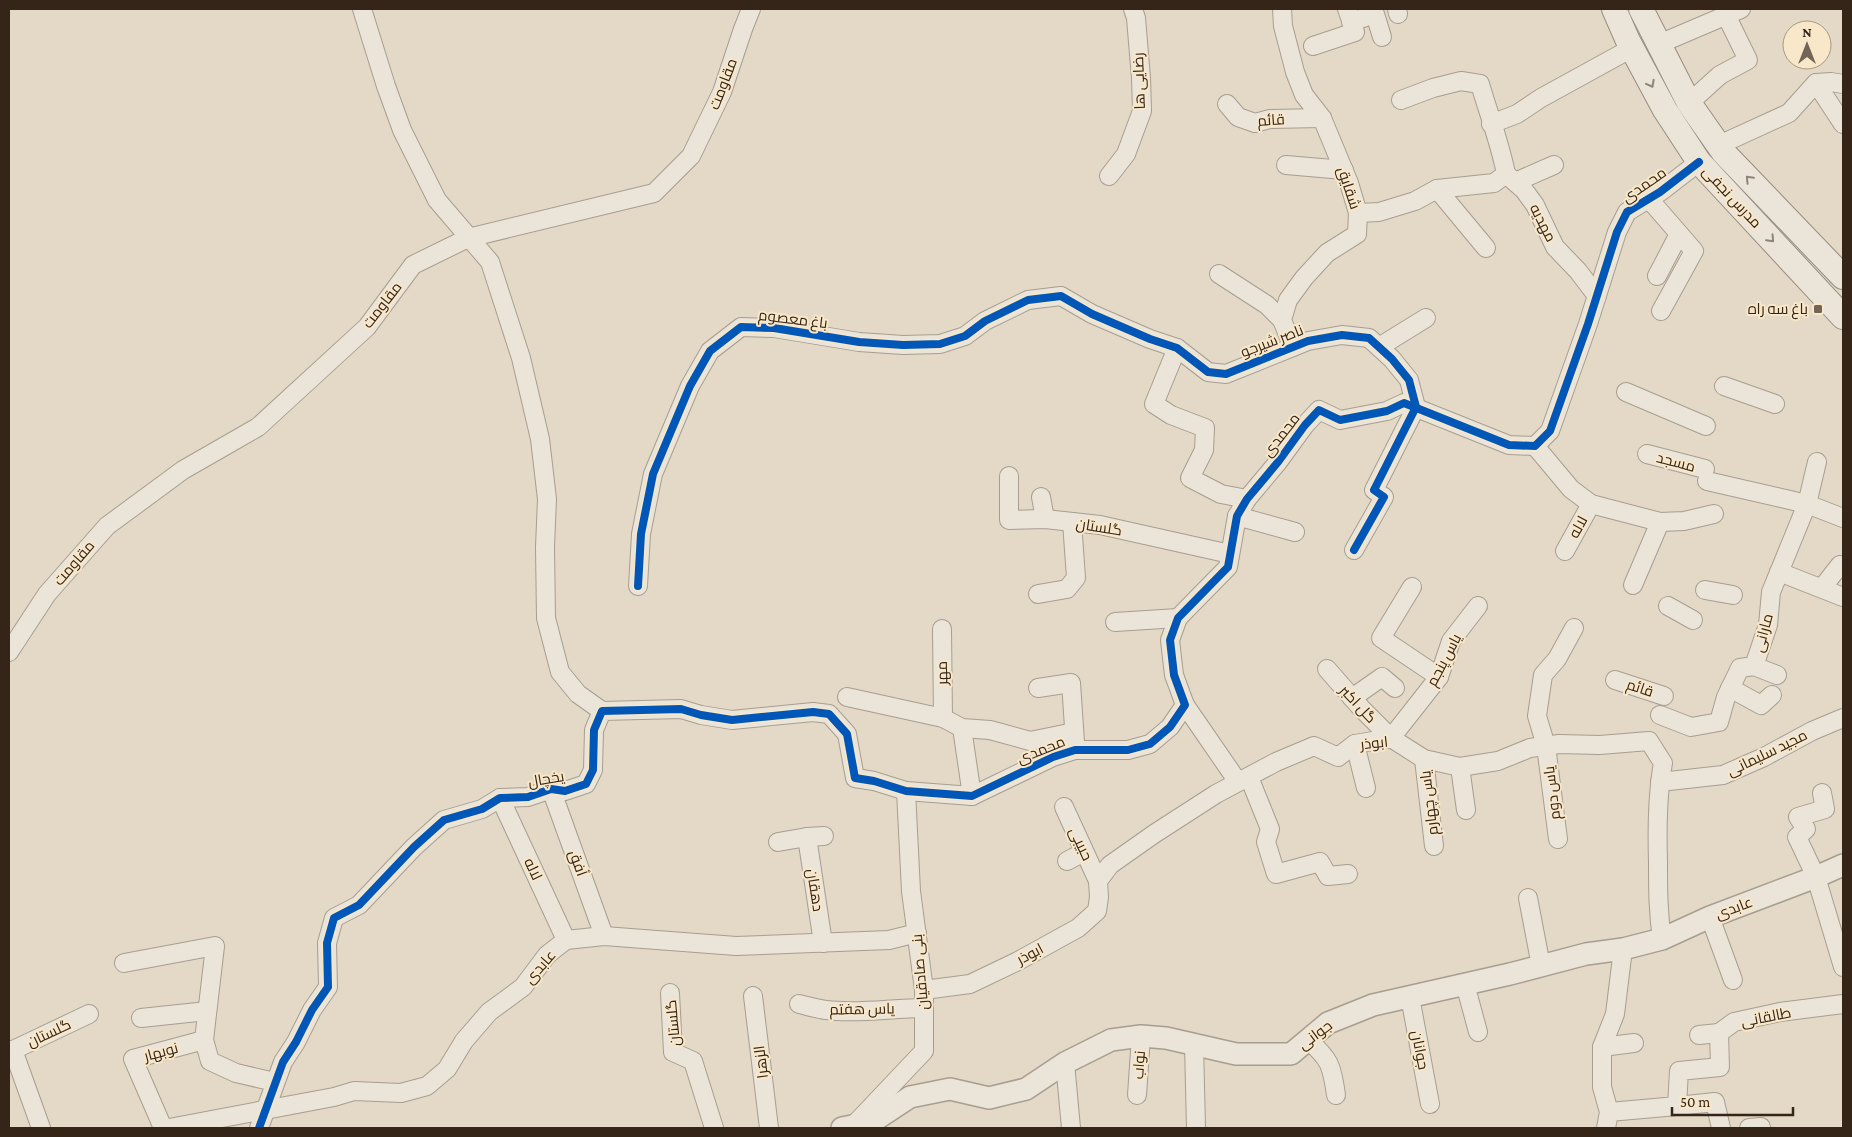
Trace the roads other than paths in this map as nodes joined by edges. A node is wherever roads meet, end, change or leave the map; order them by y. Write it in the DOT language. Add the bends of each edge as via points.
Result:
graph roads {
  1 [pos="362,9"];
  2 [pos="751,9"];
  3 [pos="1133,9"];
  4 [pos="1282,9"];
  5 [pos="1614,9"];
  6 [pos="1641,9"];
  7 [pos="1734,12"];
  8 [pos="1349,15"];
  9 [pos="1382,37"];
  10 [pos="1659,44"];
  11 [pos="1313,46"];
  12 [pos="1632,48"];
  13 [pos="1816,83"];
  14 [pos="1843,84"];
  15 [pos="1401,100"];
  16 [pos="1689,103"];
  17 [pos="1227,104"];
  18 [pos="1322,118"];
  19 [pos="1491,124"];
  20 [pos="1843,124"];
  21 [pos="1719,146"];
  22 [pos="1699,162"];
  23 [pos="1286,164"];
  24 [pos="1554,164"];
  25 [pos="1344,170"];
  26 [pos="1109,176"];
  27 [pos="1510,178"];
  28 [pos="1437,189"];
  29 [pos="1649,199"];
  30 [pos="1358,213"];
  31 [pos="1679,234"];
  32 [pos="468,238"];
  33 [pos="1486,248"];
  34 [pos="1219,274"];
  35 [pos="1657,276"];
  36 [pos="1843,277"];
  37 [pos="1597,296"];
  38 [pos="1661,311"];
  39 [pos="1843,317"];
  40 [pos="1426,318"];
  41 [pos="1282,320"];
  42 [pos="1112,323"];
  43 [pos="1293,347"];
  44 [pos="1379,347"];
  45 [pos="1177,348"];
  46 [pos="1724,386"];
  47 [pos="1626,392"];
  48 [pos="1775,404"];
  49 [pos="1416,407"];
  50 [pos="1706,426"];
  51 [pos="1535,446"];
  52 [pos="1646,454"];
  53 [pos="1818,462"];
  54 [pos="1009,476"];
  55 [pos="1041,497"];
  56 [pos="1247,499"];
  57 [pos="1591,504"];
  58 [pos="1807,504"];
  59 [pos="1714,514"];
  60 [pos="1237,516"];
  61 [pos="1843,518"];
  62 [pos="1045,520"];
  63 [pos="1072,522"];
  64 [pos="1660,522"];
  65 [pos="1294,532"];
  66 [pos="1354,550"];
  67 [pos="1565,551"];
  68 [pos="1230,554"];
  69 [pos="1840,565"];
  70 [pos="1779,572"];
  71 [pos="1633,585"];
  72 [pos="638,586"];
  73 [pos="1412,587"];
  74 [pos="1822,588"];
  75 [pos="1705,590"];
  76 [pos="1038,594"];
  77 [pos="1733,595"];
  78 [pos="1843,597"];
  79 [pos="1478,606"];
  80 [pos="1668,606"];
  81 [pos="1178,618"];
  82 [pos="1693,620"];
  83 [pos="1115,622"];
  84 [pos="942,628"];
  85 [pos="1574,628"];
  86 [pos="9,652"];
  87 [pos="1754,666"];
  88 [pos="1327,669"];
  89 [pos="1777,675"];
  90 [pos="1439,677"];
  91 [pos="1615,680"];
  92 [pos="1038,688"];
  93 [pos="1395,688"];
  94 [pos="1730,688"];
  95 [pos="1772,695"];
  96 [pos="1664,696"];
  97 [pos="847,697"];
  98 [pos="1352,698"];
  99 [pos="1185,705"];
  100 [pos="602,711"];
  101 [pos="1660,715"];
  102 [pos="943,718"];
  103 [pos="1843,718"];
  104 [pos="962,728"];
  105 [pos="1074,732"];
  106 [pos="1391,738"];
  107 [pos="1356,744"];
  108 [pos="1546,746"];
  109 [pos="1076,750"];
  110 [pos="1424,759"];
  111 [pos="1460,767"];
  112 [pos="1244,780"];
  113 [pos="1660,782"];
  114 [pos="1366,788"];
  115 [pos="551,789"];
  116 [pos="906,791"];
  117 [pos="1822,793"];
  118 [pos="972,796"];
  119 [pos="500,798"];
  120 [pos="1064,807"];
  121 [pos="1466,810"];
  122 [pos="1558,839"];
  123 [pos="778,842"];
  124 [pos="1434,846"];
  125 [pos="1084,852"];
  126 [pos="1067,861"];
  127 [pos="1843,865"];
  128 [pos="1348,874"];
  129 [pos="1816,877"];
  130 [pos="1098,881"];
  131 [pos="1528,898"];
  132 [pos="1710,917"];
  133 [pos="917,934"];
  134 [pos="604,936"];
  135 [pos="1662,939"];
  136 [pos="566,940"];
  137 [pos="823,943"];
  138 [pos="1623,948"];
  139 [pos="124,963"];
  140 [pos="1843,964"];
  141 [pos="1541,966"];
  142 [pos="1733,980"];
  143 [pos="1465,984"];
  144 [pos="924,990"];
  145 [pos="670,993"];
  146 [pos="753,996"];
  147 [pos="1410,997"];
  148 [pos="799,1004"];
  149 [pos="1843,1004"];
  150 [pos="924,1008"];
  151 [pos="207,1011"];
  152 [pos="89,1014"];
  153 [pos="141,1018"];
  154 [pos="1478,1032"];
  155 [pos="1719,1033"];
  156 [pos="1699,1035"];
  157 [pos="1141,1036"];
  158 [pos="204,1040"];
  159 [pos="1308,1040"];
  160 [pos="1634,1043"];
  161 [pos="1194,1044"];
  162 [pos="1602,1047"];
  163 [pos="11,1051"];
  164 [pos="1065,1064"];
  165 [pos="275,1082"];
  166 [pos="1137,1095"];
  167 [pos="1336,1095"];
  168 [pos="1430,1104"];
  169 [pos="1677,1106"];
  170 [pos="264,1110"];
  171 [pos="1608,1120"];
  172 [pos="850,1127"];
  173 [pos="41,1128"];
  174 [pos="163,1128"];
  175 [pos="169,1128"];
  176 [pos="259,1128"];
  177 [pos="714,1128"];
  178 [pos="769,1128"];
  179 [pos="1071,1128"];
  180 [pos="1196,1128"];
  181 [pos="1720,1128"];
  1 -- 32 [label="street" via="402,130 437,200"];
  2 -- 32 [label="street, مقاومت" via="722,92 691,156 654,193"];
  3 -- 26 [label="street, رضایی ها" via="1142,111 1126,154"];
  4 -- 18 [label="street, شقایق" via="1282,26 1294,72 1304,95"];
  5 -- 12 [label="main road, مدرس نجفی"];
  6 -- 10 [label="main road, مدرس نجفی"];
  7 -- 10 [label="street"];
  7 -- 16 [label="street" via="1748,60 1720,74"];
  8 -- 9 [label="street" via="1375,14"];
  8 -- 11 [label="street" via="1354,32"];
  10 -- 16 [label="main road, مدرس نجفی"];
  12 -- 19 [label="street" via="1517,114"];
  12 -- 22 [label="main road, مدرس نجفی, one-way" via="1665,110"];
  13 -- 14 [label="street"];
  13 -- 20 [label="street"];
  13 -- 21 [label="street" via="1790,113"];
  15 -- 19 [label="street" via="1461,81 1480,84"];
  16 -- 21 [label="main road, مدرس نجفی"];
  17 -- 18 [label="street, قائم" via="1238,117 1255,123 1270,119"];
  18 -- 25 [label="street, شقایق"];
  19 -- 27 [label="street"];
  36 -- 21 [label="main road, مدرس نجفی, one-way"];
  22 -- 29 [label="street, محمدی"];
  22 -- 39 [label="main road, مدرس نجفی, one-way"];
  23 -- 25 [label="street"];
  24 -- 27 [label="street"];
  25 -- 30 [label="street, شقایق"];
  27 -- 28 [label="street" via="1494,183"];
  27 -- 37 [label="street, مهدیه" via="1535,205 1555,247"];
  28 -- 30 [label="street" via="1416,201 1379,212"];
  28 -- 33 [label="street"];
  29 -- 31 [label="street"];
  29 -- 37 [label="street, محمدی" via="1627,212 1617,232"];
  30 -- 41 [label="street, شقایق" via="1357,234 1327,253 1304,278 1288,300"];
  31 -- 35 [label="street"];
  31 -- 38 [label="street" via="1694,251"];
  32 -- 86 [label="street, مقاومت" via="413,265 367,326 258,427 183,470 107,526 47,594"];
  32 -- 100 [label="street" via="490,262 521,358 540,439 547,499 546,618 560,672 578,694"];
  34 -- 41 [label="street" via="1267,305"];
  37 -- 51 [label="street, محمدی" via="1550,431"];
  40 -- 44 [label="street"];
  41 -- 43 [label="street"];
  42 -- 45 [label="street, ناصر شیرجو"];
  42 -- 72 [label="street, باغ معصوم" via="1061,296 1028,300 985,321 965,336 940,344 859,342 774,328 741,327 710,351 690,386 653,474 640,534"];
  43 -- 44 [label="street, ناصر شیرجو" via="1342,335 1369,338"];
  43 -- 45 [label="street, ناصر شیرجو" via="1226,374 1208,372"];
  44 -- 49 [label="street, ناصر شیرجو" via="1409,380"];
  45 -- 56 [label="street" via="1154,404 1171,415 1205,428 1204,450 1190,478 1221,494"];
  46 -- 48 [label="street"];
  47 -- 50 [label="street"];
  49 -- 51 [label="street, محمدی" via="1509,445"];
  49 -- 56 [label="street, محمدی" via="1404,403 1387,412 1340,420 1319,410"];
  49 -- 66 [label="street" via="1374,490 1384,497"];
  51 -- 57 [label="street" via="1571,489"];
  52 -- 58 [label="street, مسجد"];
  53 -- 58 [label="street, مارانی"];
  54 -- 62 [label="street, گلستان" via="1009,520"];
  55 -- 62 [label="street"];
  56 -- 60 [label="street, محمدی"];
  57 -- 64 [label="street"];
  57 -- 67 [label="street, لاله"];
  58 -- 61 [label="street"];
  58 -- 70 [label="street, مارانی"];
  59 -- 64 [label="street" via="1684,521"];
  60 -- 65 [label="street"];
  60 -- 68 [label="street, محمدی"];
  62 -- 63 [label="street, گلستان"];
  63 -- 68 [label="street, گلستان" via="1100,525"];
  63 -- 76 [label="street" via="1076,578 1067,589"];
  64 -- 71 [label="street"];
  68 -- 81 [label="street, محمدی" via="1228,567"];
  69 -- 74 [label="street"];
  70 -- 74 [label="street"];
  70 -- 87 [label="street, مارانی" via="1771,592 1768,625"];
  73 -- 90 [label="street" via="1381,638"];
  74 -- 78 [label="street"];
  75 -- 77 [label="street"];
  79 -- 90 [label="street, یاس پنجم" via="1451,641"];
  80 -- 82 [label="street"];
  81 -- 83 [label="street"];
  81 -- 99 [label="street, محمدی" via="1170,640 1174,675"];
  84 -- 102 [label="street, مهر"];
  85 -- 108 [label="street, یاس دوم" via="1557,659 1543,675 1538,716"];
  87 -- 89 [label="street"];
  87 -- 94 [label="street, مارانی" via="1740,668"];
  88 -- 98 [label="street, گل اکبر"];
  90 -- 106 [label="street, یاس پنجم"];
  91 -- 96 [label="street, قائم"];
  92 -- 105 [label="street" via="1071,683"];
  93 -- 98 [label="street" via="1382,677"];
  94 -- 95 [label="street" via="1761,705"];
  94 -- 101 [label="street, مارانی" via="1719,722 1691,727"];
  97 -- 102 [label="street"];
  98 -- 106 [label="street, گل اکبر"];
  99 -- 109 [label="street, محمدی" via="1170,727 1150,744 1128,750"];
  99 -- 112 [label="street"];
  100 -- 115 [label="street, یخچال" via="594,730 593,770 586,784 565,791"];
  100 -- 116 [label="street" via="681,709 732,720 812,712 829,714 847,734 855,778"];
  102 -- 104 [label="street"];
  103 -- 113 [label="street, مجید سلیمانی" via="1723,775"];
  104 -- 105 [label="street" via="990,730 1030,741"];
  104 -- 118 [label="street"];
  105 -- 109 [label="street"];
  106 -- 107 [label="street, ابوذر"];
  106 -- 110 [label="street, ابوذر"];
  107 -- 112 [label="street, ابوذر" via="1338,757 1314,746"];
  107 -- 114 [label="street"];
  108 -- 111 [label="street, ابوذر" via="1530,748 1498,761"];
  108 -- 113 [label="street, ابوذر" via="1649,741 1663,763"];
  108 -- 122 [label="street, یاس دوم"];
  109 -- 118 [label="street, محمدی" via="1052,757"];
  110 -- 111 [label="street, ابوذر"];
  110 -- 124 [label="street, یاس چهارم"];
  111 -- 121 [label="street"];
  112 -- 128 [label="street" via="1270,829 1266,842 1276,874 1320,862 1328,876"];
  112 -- 130 [label="street, ابوذر" via="1154,834 1110,865"];
  113 -- 135 [label="street, ابوذر" via="1657,830 1658,907"];
  115 -- 119 [label="street, یخچال" via="528,797"];
  115 -- 134 [label="street, اُفق"];
  116 -- 118 [label="street"];
  116 -- 133 [label="street, بنی صادقیان" via="911,891"];
  117 -- 129 [label="street" via="1825,808 1798,817 1806,829 1797,837"];
  119 -- 136 [label="street, لاله"];
  119 -- 165 [label="street, یخچال" via="482,809 444,820 359,905 334,918 327,943 328,987 312,1010"];
  120 -- 125 [label="street, حبیبی"];
  123 -- 137 [label="street, دهقان" via="815,837"];
  125 -- 126 [label="street"];
  125 -- 130 [label="street, حبیبی"];
  127 -- 129 [label="street, عابدی"];
  129 -- 132 [label="street, عابدی"];
  129 -- 140 [label="street"];
  130 -- 144 [label="street, ابوذر" via="1097,911 1078,928 970,984"];
  131 -- 141 [label="street"];
  132 -- 135 [label="street, عابدی"];
  132 -- 142 [label="street"];
  133 -- 137 [label="street, عابدی" via="889,940"];
  133 -- 144 [label="street, بنی صادقیان"];
  134 -- 136 [label="street, عابدی"];
  134 -- 137 [label="street, عابدی" via="736,946"];
  135 -- 138 [label="street, عابدی"];
  136 -- 170 [label="street, عابدی" via="547,955 523,987 489,1012 464,1041 447,1069 427,1086 401,1092 354,1092"];
  138 -- 141 [label="street, جوانی"];
  138 -- 162 [label="street" via="1614,1014"];
  139 -- 151 [label="street" via="215,946"];
  141 -- 143 [label="street, جوانی"];
  143 -- 147 [label="street, جوانی"];
  143 -- 154 [label="street"];
  144 -- 150 [label="street, بنی صادقیان"];
  145 -- 177 [label="street, گلستان" via="673,1052 693,1060"];
  146 -- 178 [label="street, الزهرا"];
  147 -- 159 [label="street, جوانی" via="1373,1005 1328,1023"];
  147 -- 168 [label="street, جوانان"];
  148 -- 150 [label="street, یاس هفتم" via="827,1010"];
  149 -- 155 [label="street, طالقانی" via="1734,1022"];
  150 -- 172 [label="street, بنی صادقیان" via="924,1051"];
  151 -- 153 [label="street"];
  151 -- 158 [label="street"];
  152 -- 163 [label="street, گلستان"];
  155 -- 156 [label="street"];
  155 -- 169 [label="street" via="1720,1067 1679,1071"];
  157 -- 161 [label="street, جوانی"];
  157 -- 164 [label="street, جوانی" via="1111,1040"];
  157 -- 166 [label="street, نواب"];
  158 -- 165 [label="street" via="210,1061 236,1073"];
  158 -- 174 [label="street, نوبهار" via="133,1059"];
  159 -- 161 [label="street, جوانی" via="1291,1054 1236,1054"];
  159 -- 167 [label="street" via="1322,1052 1332,1068"];
  160 -- 162 [label="street"];
  161 -- 180 [label="street"];
  162 -- 171 [label="street" via="1602,1087"];
  163 -- 173 [label="street"];
  164 -- 172 [label="street, جوانی" via="1026,1089 989,1098 950,1089 918,1095 872,1122"];
  164 -- 179 [label="street"];
  165 -- 170 [label="street, یخچال"];
  169 -- 171 [label="street"];
  169 -- 181 [label="street" via="1715,1102"];
  170 -- 175 [label="street, عابدی"];
  170 -- 176 [label="street, یخچال"];
}
